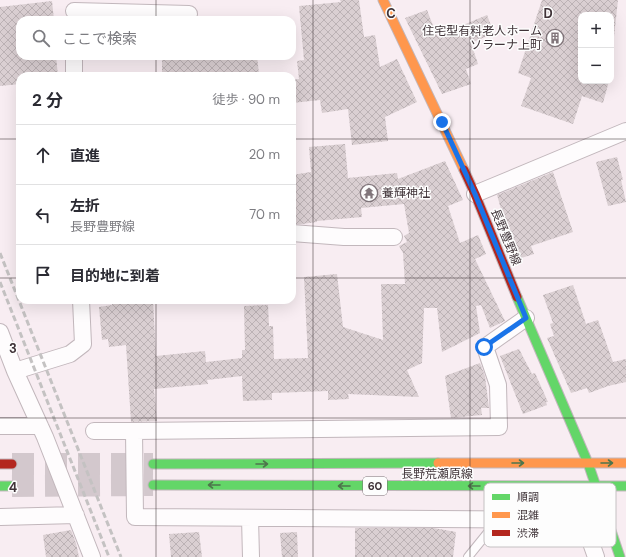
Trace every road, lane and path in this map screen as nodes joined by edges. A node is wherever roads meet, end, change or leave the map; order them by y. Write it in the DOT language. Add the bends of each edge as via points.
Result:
graph roads {
  1 [pos="383,0"];
  2 [pos="74,10"];
  3 [pos="189,14"];
  4 [pos="74,60"];
  5 [pos="74,72"];
  6 [pos="626,131"];
  7 [pos="475,194"];
  8 [pos="296,232"];
  9 [pos="394,237"];
  10 [pos="81,304"];
  11 [pos="526,318"];
  12 [pos="0,332"];
  13 [pos="14,370"];
  14 [pos="0,426"];
  15 [pos="40,426"];
  16 [pos="94,431"];
  17 [pos="134,431"];
  18 [pos="588,463"];
  19 [pos="626,463"];
  20 [pos="0,464"];
  21 [pos="12,464"];
  22 [pos="153,464"];
  23 [pos="596,483"];
  24 [pos="153,485"];
  25 [pos="0,486"];
  26 [pos="12,486"];
  27 [pos="484,486"];
  28 [pos="76,515"];
  29 [pos="0,517"];
  30 [pos="250,518"];
  31 [pos="484,520"];
  32 [pos="484,537"];
  33 [pos="616,545"];
  34 [pos="592,547"];
  35 [pos="92,557"];
  36 [pos="250,557"];
  37 [pos="468,557"];
  38 [pos="596,557"];
  39 [pos="620,557"];
  1 -- 7 [label="main road, 長野豊野線"];
  2 -- 3 [label="street"];
  4 -- 5 [label="street"];
  6 -- 7 [label="street"];
  7 -- 11 [label="main road, 長野豊野線"];
  8 -- 9 [label="street" via="344,237"];
  10 -- 13 [label="street" via="83,344 70,354"];
  11 -- 17 [label="street" via="484,347 498,386 498,427"];
  11 -- 18 [label="main road, 長野豊野線"];
  12 -- 13 [label="street"];
  13 -- 15 [label="street"];
  14 -- 15 [label="street"];
  15 -- 28 [label="street"];
  16 -- 17 [label="street"];
  17 -- 30 [label="street" via="135,517"];
  18 -- 19 [label="main road, 長野荒瀬原線 / 60, one-way"];
  22 -- 18 [label="main road, 長野荒瀬原線 / 60, one-way"];
  18 -- 23 [label="main road, 長野豊野線"];
  20 -- 21 [label="main road"];
  27 -- 24 [label="main road, 長野荒瀬原線 / 60, one-way"];
  25 -- 26 [label="main road"];
  28 -- 29 [label="street"];
  28 -- 35 [label="street"];
  30 -- 31 [label="street"];
  30 -- 36 [label="street"];
  32 -- 37 [label="lane"];
  33 -- 39 [label="main road, 長野豊野線"];
  34 -- 38 [label="street"];
}
